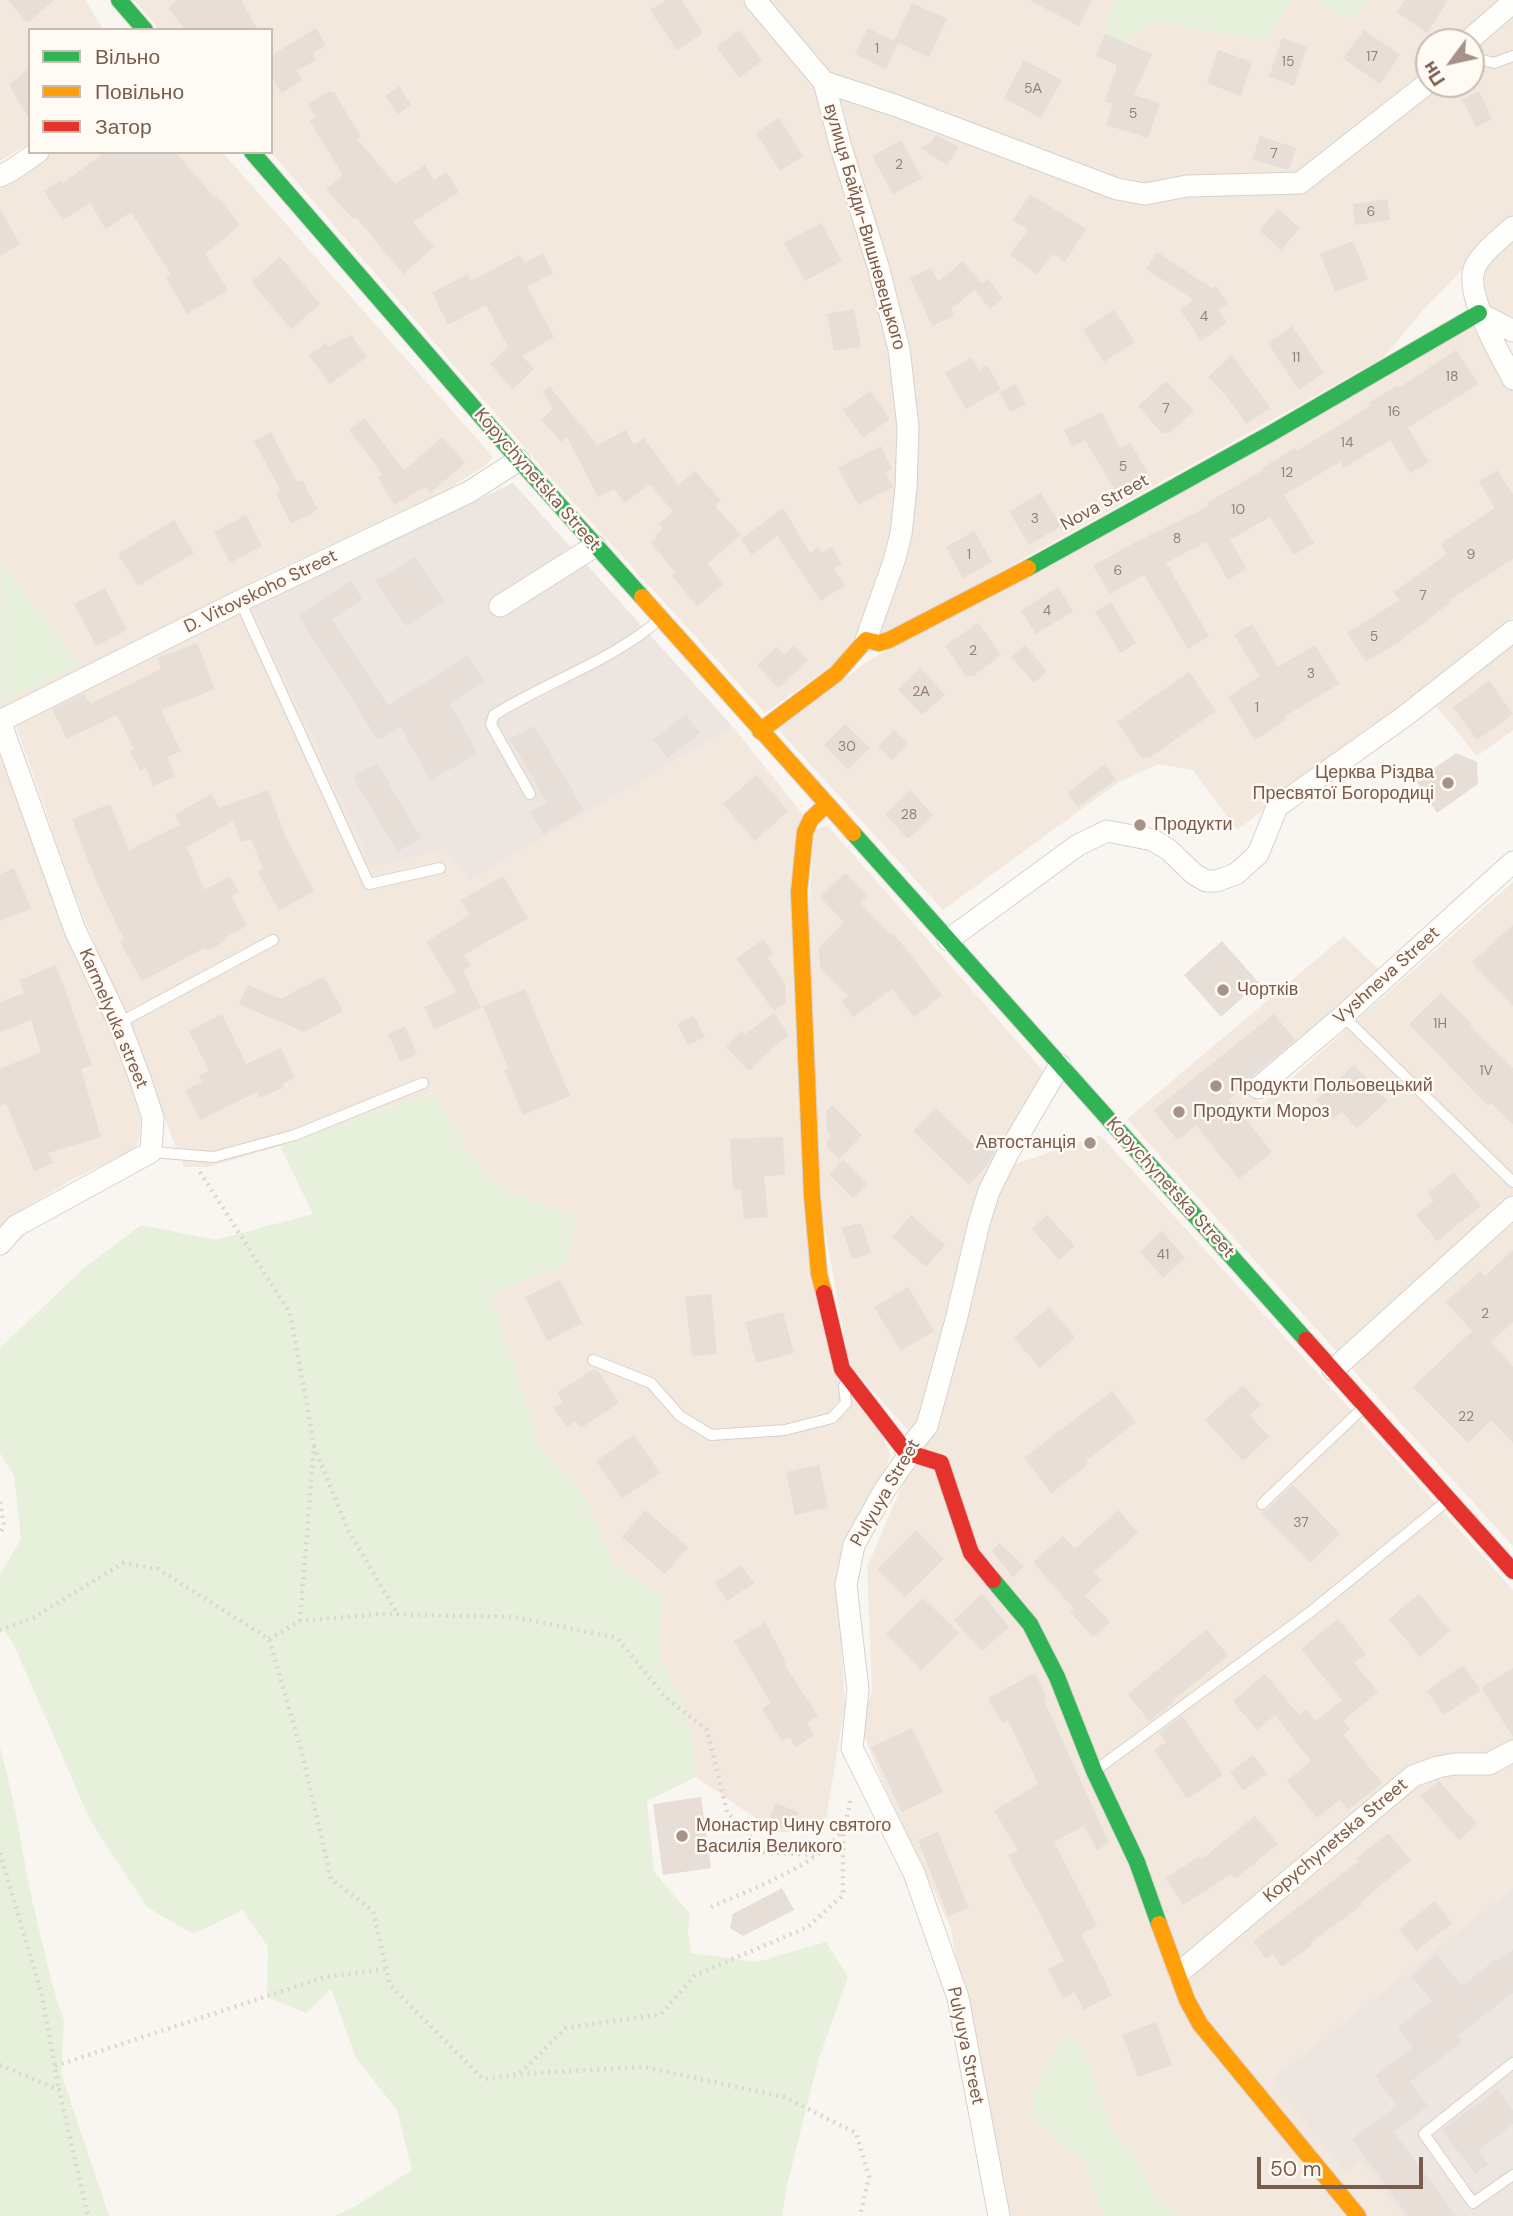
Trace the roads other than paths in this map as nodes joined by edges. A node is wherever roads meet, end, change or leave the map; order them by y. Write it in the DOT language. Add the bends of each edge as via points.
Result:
graph roads {
  1 [pos="119,0"];
  2 [pos="755,0"];
  3 [pos="1513,2"];
  4 [pos="143,28"];
  5 [pos="1483,28"];
  6 [pos="1513,56"];
  7 [pos="1485,61"];
  8 [pos="824,82"];
  9 [pos="1415,93"];
  10 [pos="34,154"];
  11 [pos="254,154"];
  12 [pos="0,176"];
  13 [pos="1513,227"];
  14 [pos="1479,313"];
  15 [pos="1513,331"];
  16 [pos="1513,379"];
  17 [pos="519,460"];
  18 [pos="595,546"];
  19 [pos="240,601"];
  20 [pos="500,606"];
  21 [pos="661,618"];
  22 [pos="1513,631"];
  23 [pos="866,640"];
  24 [pos="0,721"];
  25 [pos="760,731"];
  26 [pos="530,794"];
  27 [pos="826,805"];
  28 [pos="1513,862"];
  29 [pos="440,868"];
  30 [pos="272,940"];
  31 [pos="948,940"];
  32 [pos="1343,1016"];
  33 [pos="118,1023"];
  34 [pos="1060,1065"];
  35 [pos="423,1083"];
  36 [pos="1258,1088"];
  37 [pos="151,1152"];
  38 [pos="1513,1182"];
  39 [pos="1513,1207"];
  40 [pos="0,1244"];
  41 [pos="593,1360"];
  42 [pos="842,1369"];
  43 [pos="1332,1370"];
  44 [pos="1365,1406"];
  45 [pos="906,1452"];
  46 [pos="1449,1499"];
  47 [pos="1262,1504"];
  48 [pos="1513,1570"];
  49 [pos="1513,1751"];
  50 [pos="1094,1772"];
  51 [pos="1179,1973"];
  52 [pos="1513,2063"];
  53 [pos="1513,2175"];
  54 [pos="999,2216"];
  55 [pos="1359,2216"];
  1 -- 4 [label="street"];
  2 -- 8 [label="street, вулиця Байди-Вишневецького"];
  3 -- 5 [label="street"];
  6 -- 7 [label="lane" via="1494,63"];
  8 -- 9 [label="street" via="1117,189 1145,194 1187,186 1300,183"];
  8 -- 23 [label="street, вулиця Байди-Вишневецького" via="890,310 907,415 901,534"];
  10 -- 12 [label="street"];
  11 -- 17 [label="street, Kopychynetska Street"];
  13 -- 14 [label="street" via="1475,266 1472,281"];
  14 -- 15 [label="street"];
  14 -- 16 [label="street"];
  14 -- 23 [label="street, Nova Street" via="1031,566 889,640"];
  17 -- 18 [label="street, Kopychynetska Street"];
  17 -- 19 [label="street, D. Vitovskoho Street" via="469,492"];
  18 -- 20 [label="street"];
  18 -- 21 [label="street, Kopychynetska Street"];
  19 -- 24 [label="street, D. Vitovskoho Street"];
  19 -- 29 [label="lane" via="369,884"];
  21 -- 25 [label="street, Kopychynetska Street"];
  21 -- 26 [label="lane" via="618,649 494,715 494,730"];
  22 -- 31 [label="street" via="1396,723 1278,807 1258,854 1236,874 1206,881 1153,840 1107,831 1078,845"];
  23 -- 25 [label="street" via="836,674"];
  24 -- 33 [label="street, Karmelyuka street" via="75,930"];
  25 -- 27 [label="street, Kopychynetska Street"];
  27 -- 31 [label="street, Kopychynetska Street"];
  27 -- 42 [label="street" via="805,832 799,892 819,1274"];
  28 -- 32 [label="street, Vyshneva Street"];
  30 -- 33 [label="lane"];
  31 -- 34 [label="street, Kopychynetska Street"];
  32 -- 36 [label="street, Vyshneva Street"];
  32 -- 38 [label="lane"];
  33 -- 37 [label="street, Karmelyuka street" via="153,1118"];
  34 -- 43 [label="street, Kopychynetska Street"];
  34 -- 45 [label="street, Pulyuya Street" via="989,1191 927,1426"];
  35 -- 37 [label="lane" via="295,1135 214,1157"];
  37 -- 40 [label="street" via="16,1226"];
  39 -- 43 [label="street"];
  41 -- 42 [label="lane" via="651,1383 680,1416 711,1435 785,1430 832,1418 846,1404"];
  42 -- 45 [label="street"];
  43 -- 44 [label="street, Kopychynetska Street"];
  44 -- 46 [label="street, Kopychynetska Street"];
  44 -- 47 [label="lane"];
  45 -- 50 [label="street" via="941,1463 971,1553 1030,1624 1057,1677"];
  45 -- 54 [label="street, Pulyuya Street" via="907,1458 854,1545 846,1585 858,1690 852,1748 914,1873 958,1998"];
  46 -- 48 [label="street, Kopychynetska Street"];
  46 -- 50 [label="lane" via="1313,1610"];
  49 -- 51 [label="street, Kopychynetska Street" via="1489,1764 1454,1764 1413,1776"];
  50 -- 51 [label="street" via="1137,1863"];
  51 -- 55 [label="street" via="1200,2024"];
  52 -- 53 [label="lane" via="1424,2134 1473,2203"];
}
